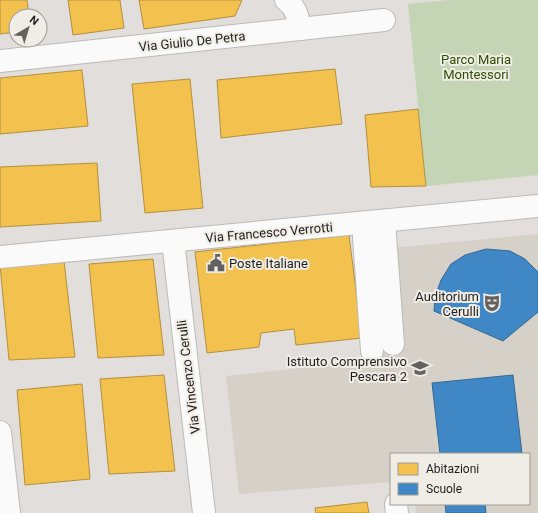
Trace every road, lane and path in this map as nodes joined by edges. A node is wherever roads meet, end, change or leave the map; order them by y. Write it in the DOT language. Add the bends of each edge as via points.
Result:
graph roads {
  1 [pos="286,0"];
  2 [pos="384,20"];
  3 [pos="300,29"];
  4 [pos="0,61"];
  5 [pos="538,206"];
  6 [pos="373,222"];
  7 [pos="173,241"];
  8 [pos="0,257"];
  9 [pos="393,344"];
  10 [pos="372,351"];
  11 [pos="1,443"];
  12 [pos="9,513"];
  13 [pos="204,513"];
  1 -- 3 [label="street" via="298,14"];
  2 -- 3 [label="street, Via Giulio De Petra"];
  3 -- 4 [label="street, Via Giulio De Petra"];
  5 -- 6 [label="street, Via Francesco Verrotti"];
  6 -- 7 [label="street, Via Francesco Verrotti"];
  6 -- 9 [label="street"];
  6 -- 10 [label="street"];
  7 -- 8 [label="street, Via Francesco Verrotti"];
  7 -- 13 [label="street, Via Vincenzo Cerulli"];
  11 -- 12 [label="street"];
}
